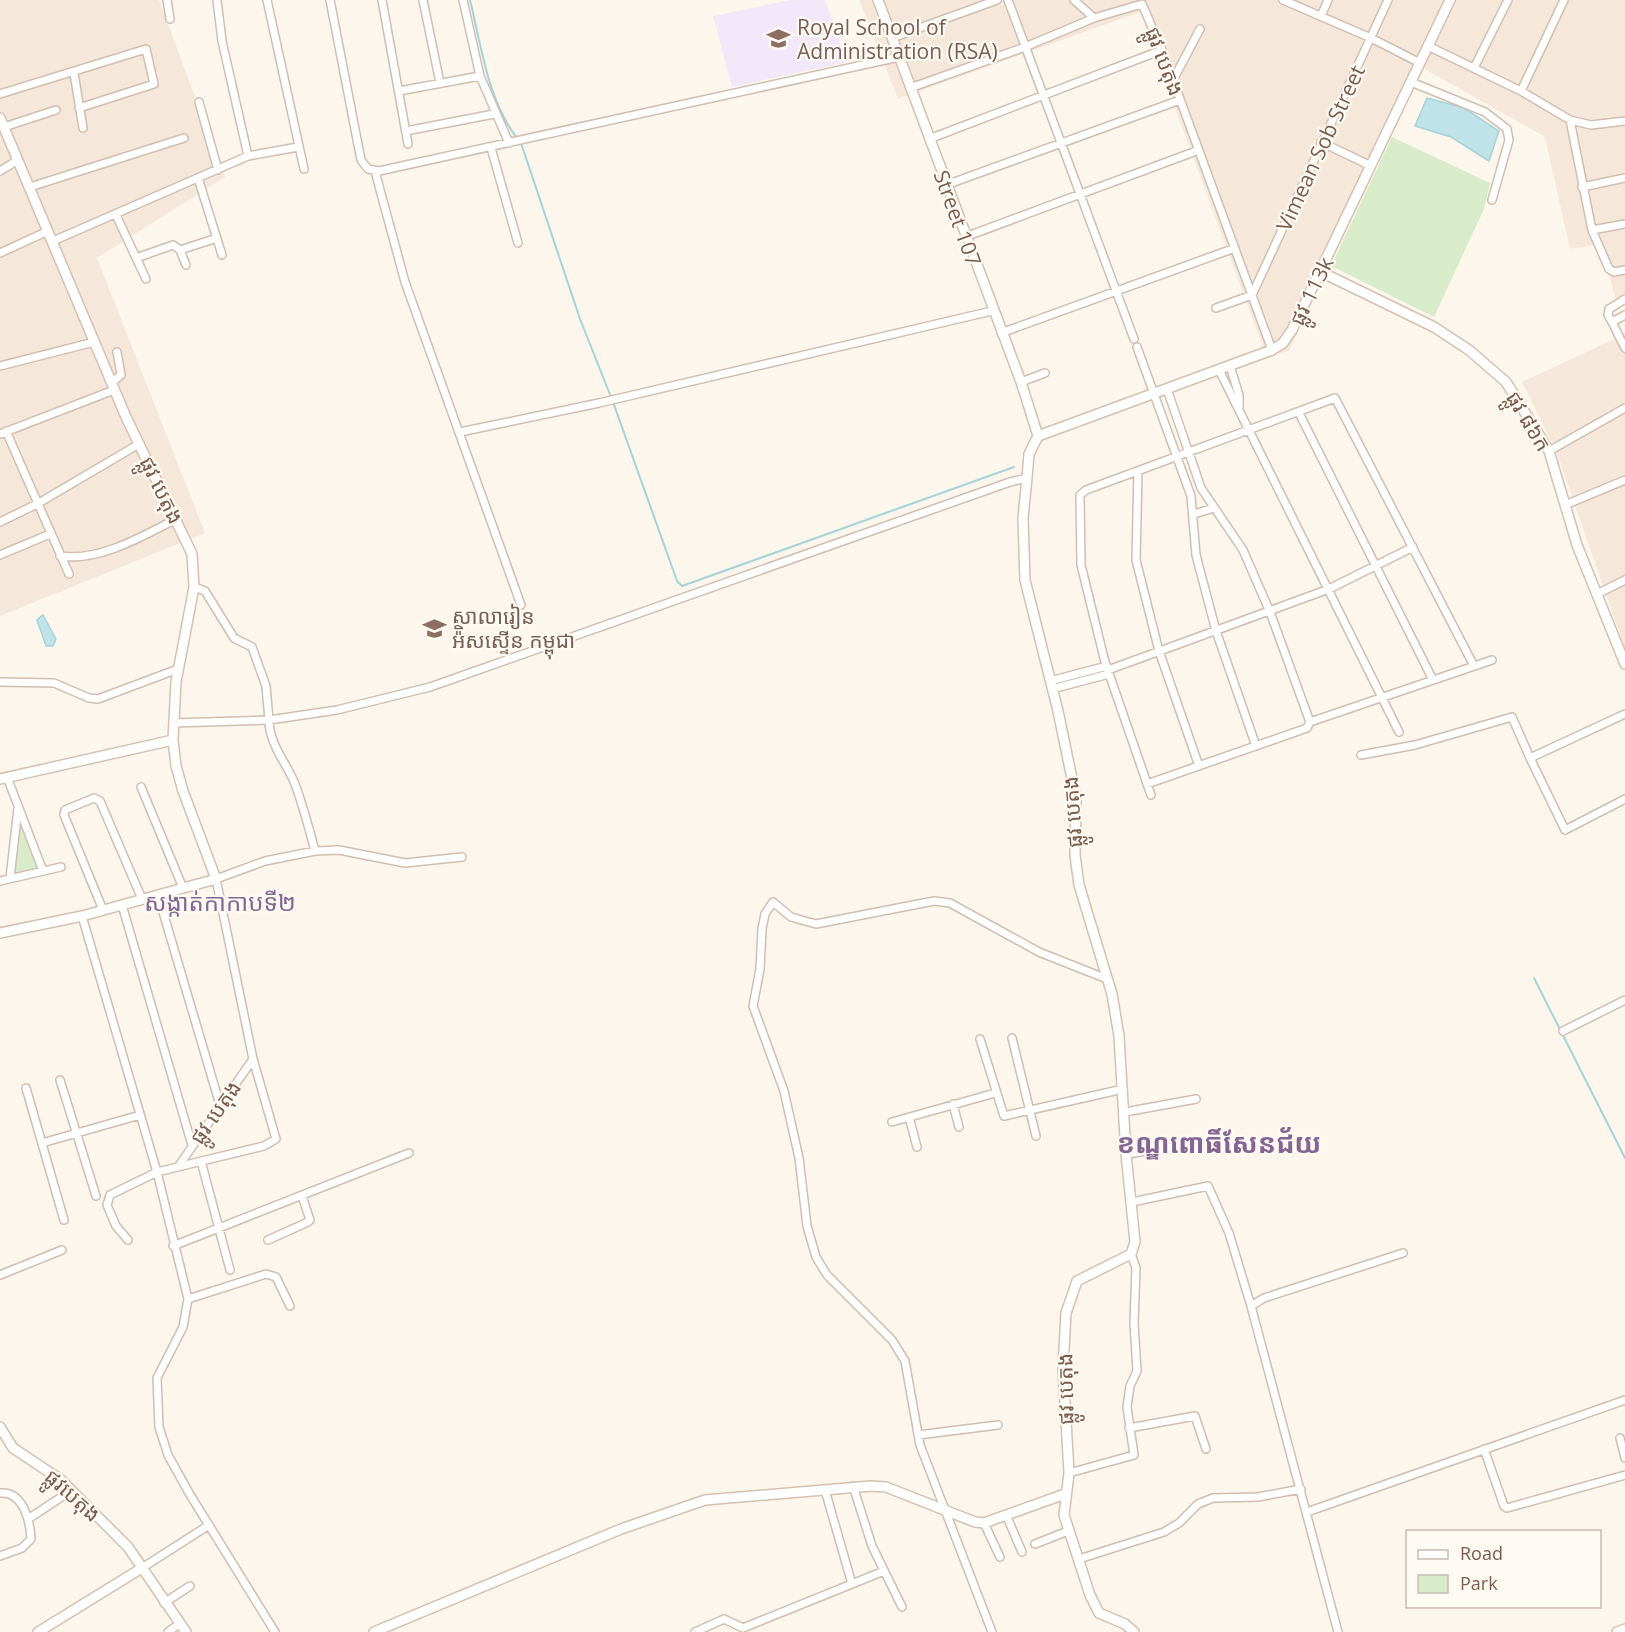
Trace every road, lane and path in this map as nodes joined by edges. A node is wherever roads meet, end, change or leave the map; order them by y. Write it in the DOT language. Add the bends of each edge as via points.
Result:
graph roads {
  1 [pos="167,0"];
  2 [pos="218,0"];
  3 [pos="267,0"];
  4 [pos="330,0"];
  5 [pos="382,0"];
  6 [pos="423,0"];
  7 [pos="463,0"];
  8 [pos="878,0"];
  9 [pos="997,0"];
  10 [pos="1008,0"];
  11 [pos="1074,0"];
  12 [pos="1282,0"];
  13 [pos="1328,0"];
  14 [pos="1388,0"];
  15 [pos="1450,0"];
  16 [pos="1508,0"];
  17 [pos="1563,0"];
  18 [pos="1321,16"];
  19 [pos="1094,18"];
  20 [pos="170,19"];
  21 [pos="1200,29"];
  22 [pos="892,38"];
  23 [pos="1371,38"];
  24 [pos="1428,46"];
  25 [pos="1025,47"];
  26 [pos="1162,50"];
  27 [pos="899,57"];
  28 [pos="1420,63"];
  29 [pos="1474,68"];
  30 [pos="74,73"];
  31 [pos="480,76"];
  32 [pos="1173,80"];
  33 [pos="1411,82"];
  34 [pos="440,83"];
  35 [pos="910,88"];
  36 [pos="399,91"];
  37 [pos="1521,91"];
  38 [pos="0,94"];
  39 [pos="1043,95"];
  40 [pos="1180,100"];
  41 [pos="199,102"];
  42 [pos="79,108"];
  43 [pos="56,110"];
  44 [pos="494,114"];
  45 [pos="1570,120"];
  46 [pos="1625,121"];
  47 [pos="83,128"];
  48 [pos="3,130"];
  49 [pos="406,130"];
  50 [pos="184,138"];
  51 [pos="929,139"];
  52 [pos="1321,142"];
  53 [pos="511,143"];
  54 [pos="1061,143"];
  55 [pos="408,144"];
  56 [pos="298,147"];
  57 [pos="491,148"];
  58 [pos="1198,150"];
  59 [pos="248,156"];
  60 [pos="18,159"];
  61 [pos="1371,166"];
  62 [pos="304,169"];
  63 [pos="218,170"];
  64 [pos="0,171"];
  65 [pos="379,171"];
  66 [pos="198,178"];
  67 [pos="1625,178"];
  68 [pos="946,185"];
  69 [pos="30,187"];
  70 [pos="1582,187"];
  71 [pos="1079,192"];
  72 [pos="1492,200"];
  73 [pos="116,215"];
  74 [pos="1625,224"];
  75 [pos="1592,230"];
  76 [pos="48,231"];
  77 [pos="965,237"];
  78 [pos="217,238"];
  79 [pos="53,241"];
  80 [pos="518,243"];
  81 [pos="1235,249"];
  82 [pos="180,250"];
  83 [pos="0,253"];
  84 [pos="222,255"];
  85 [pos="136,258"];
  86 [pos="186,265"];
  87 [pos="1625,270"];
  88 [pos="1321,272"];
  89 [pos="146,279"];
  90 [pos="1116,291"];
  91 [pos="1252,295"];
  92 [pos="1625,299"];
  93 [pos="1216,308"];
  94 [pos="992,310"];
  95 [pos="1625,315"];
  96 [pos="1612,322"];
  97 [pos="1002,333"];
  98 [pos="94,342"];
  99 [pos="1625,348"];
  100 [pos="1272,350"];
  101 [pos="117,352"];
  102 [pos="0,366"];
  103 [pos="1230,366"];
  104 [pos="1219,370"];
  105 [pos="1045,373"];
  106 [pos="1021,382"];
  107 [pos="113,386"];
  108 [pos="1167,389"];
  109 [pos="1155,394"];
  110 [pos="1625,408"];
  111 [pos="1239,410"];
  112 [pos="1299,413"];
  113 [pos="460,432"];
  114 [pos="1248,432"];
  115 [pos="3,433"];
  116 [pos="1038,436"];
  117 [pos="139,444"];
  118 [pos="1549,451"];
  119 [pos="1189,453"];
  120 [pos="1178,458"];
  121 [pos="1138,471"];
  122 [pos="1027,478"];
  123 [pos="1625,480"];
  124 [pos="37,504"];
  125 [pos="1565,505"];
  126 [pos="1214,508"];
  127 [pos="1194,514"];
  128 [pos="176,519"];
  129 [pos="0,522"];
  130 [pos="50,534"];
  131 [pos="1413,547"];
  132 [pos="0,555"];
  133 [pos="60,556"];
  134 [pos="1376,567"];
  135 [pos="69,574"];
  136 [pos="1625,580"];
  137 [pos="194,587"];
  138 [pos="1329,590"];
  139 [pos="1597,594"];
  140 [pos="521,605"];
  141 [pos="1270,612"];
  142 [pos="1216,631"];
  143 [pos="1622,645"];
  144 [pos="1159,651"];
  145 [pos="1492,660"];
  146 [pos="1625,664"];
  147 [pos="1474,666"];
  148 [pos="178,669"];
  149 [pos="1108,670"];
  150 [pos="1433,680"];
  151 [pos="0,682"];
  152 [pos="1052,685"];
  153 [pos="1383,697"];
  154 [pos="1625,714"];
  155 [pos="269,720"];
  156 [pos="1310,722"];
  157 [pos="173,723"];
  158 [pos="1399,732"];
  159 [pos="173,740"];
  160 [pos="1256,746"];
  161 [pos="1361,755"];
  162 [pos="1530,758"];
  163 [pos="1199,766"];
  164 [pos="4,778"];
  165 [pos="1147,784"];
  166 [pos="141,787"];
  167 [pos="1151,795"];
  168 [pos="1625,799"];
  169 [pos="19,806"];
  170 [pos="315,851"];
  171 [pos="462,857"];
  172 [pos="61,867"];
  173 [pos="43,871"];
  174 [pos="10,878"];
  175 [pos="216,879"];
  176 [pos="0,880"];
  177 [pos="183,888"];
  178 [pos="158,895"];
  179 [pos="142,899"];
  180 [pos="122,905"];
  181 [pos="103,910"];
  182 [pos="82,916"];
  183 [pos="0,933"];
  184 [pos="1107,979"];
  185 [pos="1625,1000"];
  186 [pos="1563,1031"];
  187 [pos="1012,1038"];
  188 [pos="980,1039"];
  189 [pos="253,1059"];
  190 [pos="60,1080"];
  191 [pos="26,1088"];
  192 [pos="1122,1089"];
  193 [pos="994,1093"];
  194 [pos="1196,1099"];
  195 [pos="953,1104"];
  196 [pos="220,1105"];
  197 [pos="1030,1111"];
  198 [pos="1125,1112"];
  199 [pos="140,1115"];
  200 [pos="909,1118"];
  201 [pos="892,1122"];
  202 [pos="959,1127"];
  203 [pos="76,1133"];
  204 [pos="1036,1136"];
  205 [pos="42,1143"];
  206 [pos="1194,1144"];
  207 [pos="192,1145"];
  208 [pos="917,1147"];
  209 [pos="409,1153"];
  210 [pos="1126,1154"];
  211 [pos="201,1161"];
  212 [pos="178,1167"];
  213 [pos="157,1172"];
  214 [pos="96,1196"];
  215 [pos="302,1196"];
  216 [pos="1132,1202"];
  217 [pos="64,1220"];
  218 [pos="219,1227"];
  219 [pos="128,1240"];
  220 [pos="268,1240"];
  221 [pos="173,1246"];
  222 [pos="62,1250"];
  223 [pos="1403,1253"];
  224 [pos="1131,1254"];
  225 [pos="230,1270"];
  226 [pos="0,1275"];
  227 [pos="188,1299"];
  228 [pos="290,1306"];
  229 [pos="1251,1306"];
  230 [pos="1625,1400"];
  231 [pos="998,1425"];
  232 [pos="0,1427"];
  233 [pos="1129,1428"];
  234 [pos="918,1435"];
  235 [pos="1620,1438"];
  236 [pos="1206,1449"];
  237 [pos="1484,1449"];
  238 [pos="1625,1458"];
  239 [pos="1069,1473"];
  240 [pos="1625,1475"];
  241 [pos="853,1486"];
  242 [pos="1301,1489"];
  243 [pos="72,1490"];
  244 [pos="825,1490"];
  245 [pos="0,1493"];
  246 [pos="1065,1494"];
  247 [pos="948,1511"];
  248 [pos="1306,1512"];
  249 [pos="1007,1517"];
  250 [pos="28,1519"];
  251 [pos="984,1523"];
  252 [pos="209,1525"];
  253 [pos="1068,1531"];
  254 [pos="1035,1544"];
  255 [pos="1022,1552"];
  256 [pos="0,1556"];
  257 [pos="1000,1557"];
  258 [pos="1079,1559"];
  259 [pos="142,1568"];
  260 [pos="884,1571"];
  261 [pos="852,1584"];
  262 [pos="190,1586"];
  263 [pos="164,1603"];
  264 [pos="902,1607"];
  265 [pos="179,1624"];
  266 [pos="1625,1629"];
  267 [pos="38,1632"];
  268 [pos="168,1632"];
  269 [pos="186,1632"];
  270 [pos="275,1632"];
  271 [pos="374,1632"];
  272 [pos="695,1632"];
  273 [pos="992,1632"];
  274 [pos="1134,1632"];
  275 [pos="1338,1632"];
  276 [pos="1617,1632"];
  1 -- 20 [label="street"];
  2 -- 59 [label="street" via="222,41"];
  3 -- 56 [label="street"];
  4 -- 65 [label="street" via="359,153 366,167"];
  5 -- 36 [label="street"];
  6 -- 34 [label="street"];
  7 -- 31 [label="street"];
  8 -- 22 [label="street, Street 107"];
  9 -- 22 [label="street"];
  10 -- 25 [label="street"];
  11 -- 19 [label="street"];
  12 -- 18 [label="street"];
  13 -- 18 [label="street"];
  14 -- 23 [label="street, Vimean Sob Street"];
  15 -- 24 [label="street, ផ្លូវ 113k"];
  16 -- 29 [label="street"];
  17 -- 37 [label="street"];
  18 -- 23 [label="street"];
  19 -- 25 [label="street, ផ្លូវ បេតុង"];
  19 -- 26 [label="street, ផ្លូវ បេតុង" via="1142,4"];
  21 -- 32 [label="street"];
  22 -- 27 [label="street, Street 107"];
  23 -- 28 [label="street"];
  23 -- 52 [label="street, Vimean Sob Street"];
  24 -- 28 [label="street, ផ្លូវ 113k"];
  24 -- 29 [label="street"];
  25 -- 35 [label="street, ផ្លូវ បេតុង"];
  25 -- 39 [label="street"];
  26 -- 32 [label="street, ផ្លូវ បេតុង"];
  26 -- 39 [label="street"];
  27 -- 35 [label="street, Street 107"];
  27 -- 53 [label="street"];
  28 -- 33 [label="street, ផ្លូវ 113k"];
  29 -- 37 [label="street"];
  30 -- 38 [label="street"];
  30 -- 42 [label="street"];
  30 -- 42 [label="street" via="145,49 154,84"];
  31 -- 34 [label="street"];
  31 -- 44 [label="street"];
  32 -- 40 [label="street, ផ្លូវ បេតុង"];
  33 -- 61 [label="street, ផ្លូវ 113k"];
  33 -- 72 [label="street" via="1485,112 1508,129 1509,140"];
  34 -- 36 [label="street"];
  35 -- 51 [label="street, Street 107"];
  36 -- 49 [label="street"];
  37 -- 45 [label="street"];
  39 -- 51 [label="street"];
  39 -- 54 [label="street"];
  40 -- 54 [label="street"];
  40 -- 58 [label="street, ផ្លូវ បេតុង"];
  41 -- 63 [label="street"];
  42 -- 47 [label="street"];
  43 -- 48 [label="street"];
  44 -- 49 [label="street"];
  44 -- 53 [label="street"];
  45 -- 46 [label="street" via="1591,125"];
  45 -- 70 [label="street"];
  48 -- 60 [label="street, ផ្លូវ បេតុង"];
  49 -- 55 [label="street"];
  50 -- 69 [label="street"];
  51 -- 68 [label="street, Street 107"];
  52 -- 61 [label="street"];
  52 -- 91 [label="street, Vimean Sob Street"];
  53 -- 57 [label="street"];
  54 -- 68 [label="street"];
  54 -- 71 [label="street"];
  56 -- 59 [label="street"];
  56 -- 62 [label="street"];
  57 -- 65 [label="street"];
  57 -- 80 [label="street"];
  58 -- 71 [label="street"];
  58 -- 81 [label="street, ផ្លូវ បេតុង"];
  59 -- 63 [label="street"];
  60 -- 64 [label="street"];
  60 -- 69 [label="street, ផ្លូវ បេតុង"];
  61 -- 88 [label="street, ផ្លូវ 113k"];
  63 -- 66 [label="street"];
  65 -- 113 [label="street" via="376,175 405,282"];
  66 -- 73 [label="street"];
  66 -- 78 [label="street"];
  67 -- 70 [label="street"];
  68 -- 77 [label="street, Street 107"];
  69 -- 76 [label="street, ផ្លូវ បេតុង"];
  70 -- 75 [label="street"];
  71 -- 77 [label="street"];
  71 -- 90 [label="street"];
  73 -- 79 [label="street"];
  73 -- 85 [label="street"];
  74 -- 75 [label="street"];
  75 -- 87 [label="street" via="1609,269"];
  76 -- 79 [label="street, ផ្លូវ បេតុង"];
  76 -- 83 [label="street"];
  77 -- 94 [label="street, Street 107"];
  78 -- 82 [label="street"];
  78 -- 84 [label="street"];
  79 -- 98 [label="street, ផ្លូវ បេតុង"];
  81 -- 90 [label="street"];
  81 -- 91 [label="street, ផ្លូវ បេតុង"];
  82 -- 85 [label="street" via="170,246"];
  82 -- 86 [label="street"];
  85 -- 89 [label="street"];
  88 -- 100 [label="street, ផ្លូវ 113k" via="1292,330"];
  88 -- 118 [label="street, ផ្លូវ ៨៦ក" via="1434,327 1469,350 1506,382"];
  90 -- 97 [label="street"];
  90 -- 109 [label="street"];
  91 -- 93 [label="street"];
  91 -- 100 [label="street, ផ្លូវ បេតុង"];
  92 -- 96 [label="street" via="1610,309"];
  94 -- 97 [label="street, Street 107"];
  94 -- 113 [label="street"];
  95 -- 96 [label="street"];
  96 -- 99 [label="street"];
  97 -- 106 [label="street, Street 107"];
  98 -- 102 [label="street"];
  98 -- 107 [label="street, ផ្លូវ បេតុង"];
  100 -- 103 [label="street, ផ្លូវ 113k"];
  101 -- 107 [label="street" via="121,375"];
  103 -- 104 [label="street, ផ្លូវ 113k"];
  103 -- 111 [label="street" via="1239,395"];
  104 -- 108 [label="street, ផ្លូវ 113k"];
  104 -- 111 [label="street"];
  105 -- 106 [label="street"];
  106 -- 116 [label="street, Street 107"];
  107 -- 115 [label="street"];
  107 -- 117 [label="street, ផ្លូវ បេតុង"];
  108 -- 109 [label="street, ផ្លូវ 113k"];
  108 -- 119 [label="street"];
  109 -- 116 [label="street, ផ្លូវ 113k"];
  109 -- 120 [label="street"];
  110 -- 118 [label="street"];
  111 -- 114 [label="street"];
  112 -- 114 [label="street"];
  112 -- 131 [label="street" via="1335,398"];
  112 -- 134 [label="street"];
  113 -- 140 [label="street"];
  114 -- 119 [label="street"];
  114 -- 138 [label="street"];
  115 -- 124 [label="street"];
  116 -- 122 [label="street, ផ្លូវ បេតុង" via="1029,454"];
  117 -- 124 [label="street"];
  117 -- 128 [label="street, ផ្លូវ បេតុង"];
  118 -- 125 [label="street, ផ្លូវ ៨៦ក"];
  119 -- 120 [label="street"];
  119 -- 126 [label="street" via="1201,488"];
  120 -- 121 [label="street"];
  120 -- 127 [label="street"];
  121 -- 144 [label="street" via="1136,556"];
  121 -- 149 [label="street" via="1080,495 1081,565"];
  122 -- 152 [label="street, ផ្លូវ បេតុង" via="1023,518 1025,580"];
  122 -- 155 [label="street" via="430,687 337,710"];
  123 -- 125 [label="street"];
  124 -- 129 [label="street"];
  124 -- 130 [label="street"];
  125 -- 139 [label="street, ផ្លូវ ៨៦ក"];
  126 -- 127 [label="street"];
  126 -- 141 [label="street" via="1243,550"];
  127 -- 142 [label="street" via="1195,552"];
  128 -- 133 [label="street" via="108,549"];
  128 -- 137 [label="street, ផ្លូវ បេតុង" via="192,554"];
  130 -- 132 [label="street"];
  130 -- 133 [label="street"];
  131 -- 134 [label="street"];
  131 -- 147 [label="street"];
  133 -- 135 [label="street"];
  134 -- 138 [label="street"];
  134 -- 150 [label="street"];
  136 -- 139 [label="street"];
  137 -- 148 [label="street, ផ្លូវ បេតុង"];
  137 -- 155 [label="street" via="206,591 234,638 252,646 266,686"];
  138 -- 141 [label="street"];
  138 -- 153 [label="street"];
  139 -- 143 [label="street, ផ្លូវ ៨៦ក"];
  141 -- 142 [label="street"];
  141 -- 156 [label="street"];
  142 -- 144 [label="street"];
  142 -- 160 [label="street"];
  143 -- 146 [label="street, ផ្លូវ ៨៦ក"];
  144 -- 149 [label="street"];
  144 -- 163 [label="street"];
  145 -- 147 [label="street"];
  147 -- 150 [label="street"];
  148 -- 151 [label="street" via="98,699 54,683"];
  148 -- 157 [label="street, ផ្លូវ បេតុង"];
  149 -- 152 [label="street"];
  149 -- 165 [label="street"];
  150 -- 153 [label="street"];
  152 -- 184 [label="street, ផ្លូវ បេតុង" via="1076,798 1079,885"];
  153 -- 156 [label="street"];
  153 -- 158 [label="street"];
  154 -- 162 [label="street"];
  155 -- 157 [label="street"];
  155 -- 170 [label="street" via="273,742 301,802"];
  156 -- 160 [label="street" via="1307,729"];
  157 -- 159 [label="street, ផ្លូវ បេតុង"];
  159 -- 164 [label="street"];
  159 -- 175 [label="street, ផ្លូវ បេតុង" via="183,791"];
  160 -- 163 [label="street"];
  161 -- 162 [label="street" via="1415,745 1512,717"];
  162 -- 168 [label="street" via="1565,830"];
  163 -- 165 [label="street"];
  164 -- 169 [label="street"];
  165 -- 167 [label="street"];
  166 -- 177 [label="street"];
  169 -- 173 [label="street"];
  169 -- 174 [label="street"];
  170 -- 171 [label="street" via="339,850 405,864"];
  170 -- 175 [label="street" via="265,861"];
  172 -- 173 [label="street"];
  173 -- 174 [label="street"];
  174 -- 176 [label="street"];
  175 -- 177 [label="street"];
  175 -- 189 [label="street"];
  177 -- 178 [label="street"];
  178 -- 179 [label="street"];
  178 -- 196 [label="street"];
  179 -- 180 [label="street"];
  179 -- 181 [label="street" via="100,801 94,798 65,810 64,814"];
  180 -- 181 [label="street"];
  180 -- 207 [label="street"];
  181 -- 182 [label="street"];
  182 -- 183 [label="street"];
  182 -- 199 [label="street"];
  184 -- 192 [label="street, ផ្លូវ បេតុង" via="1119,1036"];
  184 -- 234 [label="street" via="1039,952 950,903 934,901 816,924 790,917 773,902 765,914 753,1006 784,1090 799,1158 807,1226 816,1257 827,1275 892,1340 905,1361"];
  185 -- 186 [label="street"];
  187 -- 197 [label="street"];
  188 -- 193 [label="street"];
  189 -- 196 [label="street, ផ្លូវ បេតុង"];
  189 -- 211 [label="street" via="276,1138 264,1146"];
  190 -- 203 [label="street"];
  191 -- 205 [label="street"];
  192 -- 197 [label="street"];
  192 -- 198 [label="street, ផ្លូវ បេតុង"];
  193 -- 195 [label="street"];
  193 -- 197 [label="street" via="1004,1116"];
  194 -- 198 [label="street"];
  195 -- 200 [label="street"];
  195 -- 202 [label="street"];
  196 -- 207 [label="street, ផ្លូវ បេតុង"];
  197 -- 204 [label="street"];
  198 -- 210 [label="street, ផ្លូវ បេតុង"];
  199 -- 203 [label="street"];
  199 -- 213 [label="street"];
  200 -- 201 [label="street"];
  200 -- 208 [label="street"];
  203 -- 205 [label="street"];
  203 -- 214 [label="street"];
  205 -- 217 [label="street"];
  206 -- 210 [label="street"];
  207 -- 212 [label="street, ផ្លូវ បេតុង"];
  209 -- 215 [label="street"];
  210 -- 216 [label="street, ផ្លូវ បេតុង"];
  211 -- 212 [label="street"];
  211 -- 218 [label="street"];
  212 -- 213 [label="street"];
  213 -- 219 [label="street" via="106,1199 117,1226"];
  213 -- 221 [label="street"];
  215 -- 218 [label="street"];
  215 -- 220 [label="street" via="310,1220"];
  216 -- 224 [label="street, ផ្លូវ បេតុង" via="1135,1242"];
  216 -- 229 [label="street" via="1208,1186 1229,1233"];
  218 -- 221 [label="street"];
  218 -- 225 [label="street"];
  221 -- 227 [label="street"];
  222 -- 226 [label="street"];
  223 -- 229 [label="street" via="1264,1298"];
  224 -- 233 [label="street" via="1136,1268 1137,1371 1127,1399"];
  224 -- 239 [label="street, ផ្លូវ បេតុង" via="1084,1275 1074,1285 1066,1313 1063,1368"];
  227 -- 228 [label="street" via="267,1274 276,1277"];
  227 -- 252 [label="street" via="183,1327 157,1378 159,1426 168,1455"];
  229 -- 242 [label="street"];
  230 -- 237 [label="street"];
  231 -- 234 [label="street"];
  232 -- 243 [label="street, ផ្លូវបេតុង" via="13,1448"];
  233 -- 236 [label="street" via="1195,1416"];
  233 -- 239 [label="street" via="1133,1456"];
  234 -- 247 [label="street"];
  235 -- 238 [label="street"];
  237 -- 240 [label="street" via="1507,1508"];
  237 -- 248 [label="street"];
  239 -- 246 [label="street, ផ្លូវ បេតុង"];
  241 -- 244 [label="street"];
  241 -- 247 [label="street" via="886,1487"];
  241 -- 260 [label="street"];
  242 -- 248 [label="street"];
  242 -- 258 [label="street" via="1258,1497 1214,1498 1198,1504 1164,1532"];
  243 -- 250 [label="street"];
  243 -- 259 [label="street, ផ្លូវបេតុង" via="129,1547"];
  244 -- 261 [label="street"];
  244 -- 271 [label="street" via="705,1500 621,1529"];
  245 -- 250 [label="street" via="15,1496"];
  246 -- 249 [label="street"];
  246 -- 253 [label="street, ផ្លូវ បេតុង"];
  247 -- 251 [label="street"];
  247 -- 273 [label="street"];
  248 -- 275 [label="street"];
  249 -- 251 [label="street"];
  249 -- 255 [label="street"];
  250 -- 256 [label="street" via="31,1539 22,1548"];
  251 -- 257 [label="street"];
  252 -- 259 [label="street"];
  252 -- 270 [label="street"];
  253 -- 254 [label="street"];
  253 -- 258 [label="street, ផ្លូវ បេតុង"];
  258 -- 274 [label="street, ផ្លូវ បេតុង" via="1099,1613"];
  259 -- 263 [label="street, ផ្លូវបេតុង"];
  259 -- 267 [label="street"];
  260 -- 261 [label="street"];
  260 -- 264 [label="street"];
  261 -- 272 [label="street" via="743,1628 724,1619"];
  262 -- 263 [label="street"];
  263 -- 265 [label="street, ផ្លូវបេតុង"];
  265 -- 268 [label="street"];
  265 -- 269 [label="street, ផ្លូវបេតុង"];
  266 -- 276 [label="street"];
}
